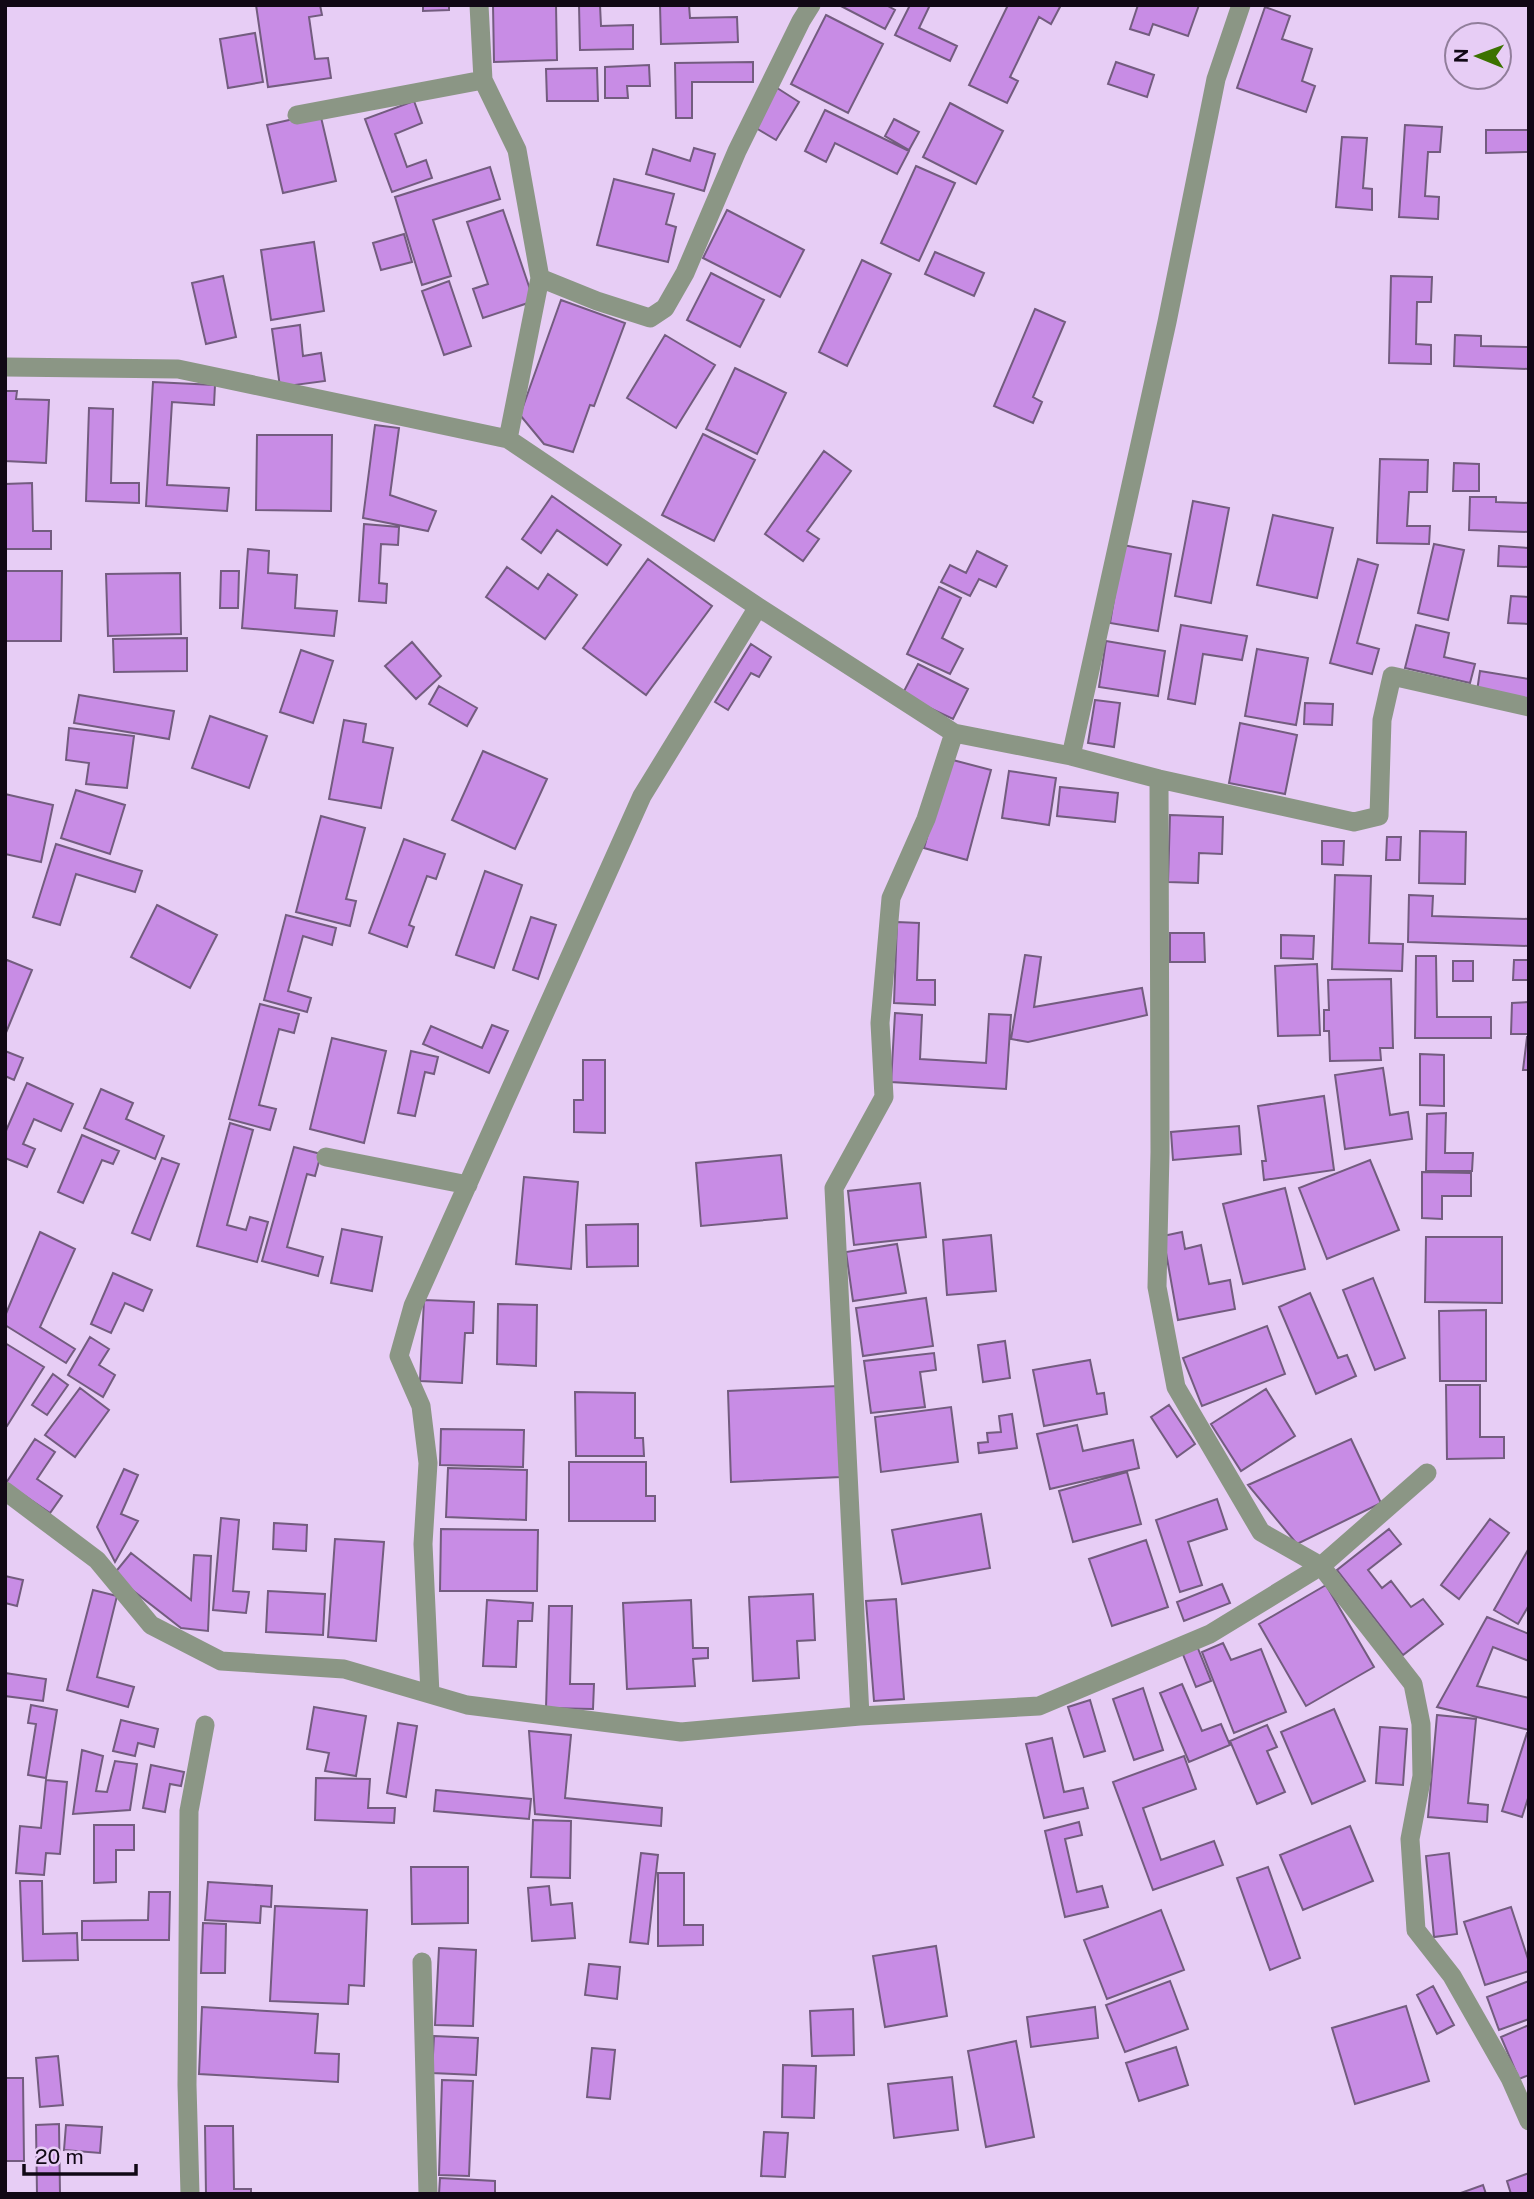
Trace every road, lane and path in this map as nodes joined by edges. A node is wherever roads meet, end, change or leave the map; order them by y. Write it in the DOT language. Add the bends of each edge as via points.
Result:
graph roads {
  1 [pos="479,5"];
  2 [pos="811,5"];
  3 [pos="1241,5"];
  4 [pos="483,80"];
  5 [pos="297,116"];
  6 [pos="540,278"];
  7 [pos="5,368"];
  8 [pos="508,439"];
  9 [pos="758,607"];
  10 [pos="1529,707"];
  11 [pos="954,733"];
  12 [pos="1071,756"];
  13 [pos="1159,779"];
  14 [pos="326,1157"];
  15 [pos="468,1185"];
  16 [pos="1427,1473"];
  17 [pos="5,1491"];
  18 [pos="1321,1566"];
  19 [pos="430,1694"];
  20 [pos="860,1716"];
  21 [pos="205,1725"];
  22 [pos="422,1962"];
  23 [pos="1529,2121"];
  24 [pos="190,2194"];
  25 [pos="428,2194"];
  1 -- 4 [label="street"];
  2 -- 6 [label="street" via="665,308 650,318"];
  3 -- 12 [label="street" via="1216,79"];
  4 -- 5 [label="street"];
  4 -- 6 [label="street" via="517,150"];
  6 -- 8 [label="street"];
  7 -- 8 [label="street" via="178,369"];
  8 -- 9 [label="street"];
  9 -- 11 [label="street"];
  9 -- 15 [label="street" via="642,796"];
  10 -- 13 [label="street" via="1392,676 1382,720 1380,816 1354,822"];
  11 -- 12 [label="street"];
  11 -- 20 [label="street" via="926,819 891,898 880,1023 884,1097 834,1188"];
  12 -- 13 [label="street"];
  13 -- 18 [label="street" via="1157,1287 1176,1387 1261,1532"];
  14 -- 15 [label="street"];
  15 -- 19 [label="street" via="413,1306 399,1356 421,1406 428,1463 422,1544"];
  16 -- 18 [label="street"];
  17 -- 19 [label="street" via="97,1560 151,1625 221,1661 344,1669"];
  18 -- 20 [label="street" via="1210,1634 1039,1706"];
  18 -- 23 [label="street" via="1413,1684 1421,1724 1422,1776 1410,1839 1416,1930 1452,1976"];
  19 -- 20 [label="street" via="467,1705 681,1732"];
  21 -- 24 [label="street" via="189,1811"];
  22 -- 25 [label="street"];
}
